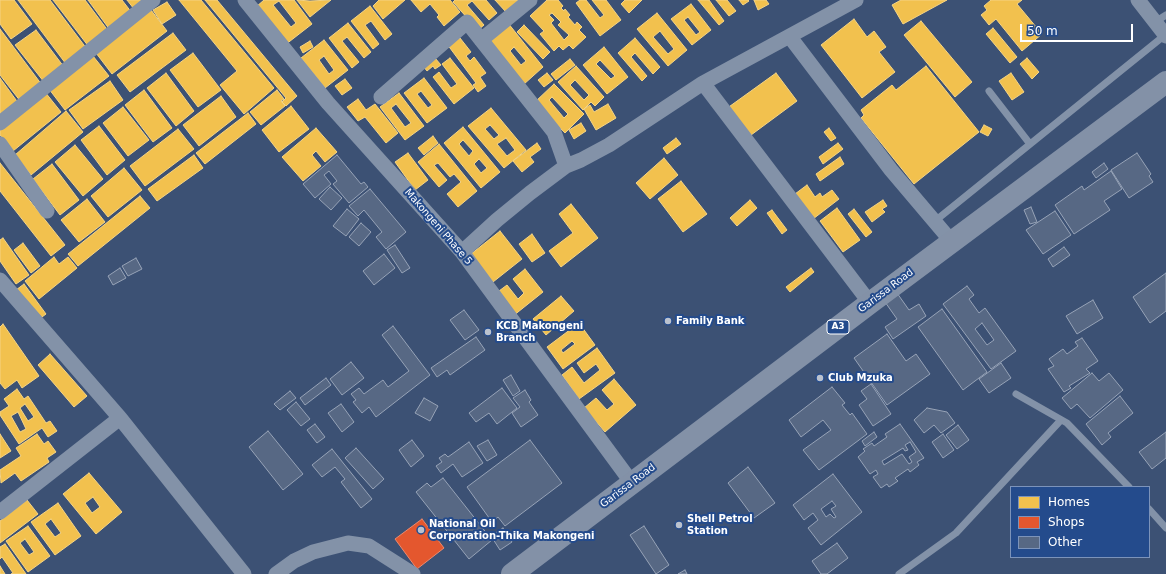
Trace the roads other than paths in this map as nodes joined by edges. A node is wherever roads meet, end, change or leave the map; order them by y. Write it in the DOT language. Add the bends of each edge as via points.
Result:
graph roads {
  1 [pos="153,0"];
  2 [pos="245,0"];
  3 [pos="530,0"];
  4 [pos="856,0"];
  5 [pos="1138,0"];
  6 [pos="1160,18"];
  7 [pos="1165,35"];
  8 [pos="790,37"];
  9 [pos="481,40"];
  10 [pos="1166,82"];
  11 [pos="703,84"];
  12 [pos="989,91"];
  13 [pos="380,97"];
  14 [pos="0,123"];
  15 [pos="0,144"];
  16 [pos="1030,144"];
  17 [pos="566,166"];
  18 [pos="47,211"];
  19 [pos="935,221"];
  20 [pos="952,242"];
  21 [pos="462,252"];
  22 [pos="0,280"];
  23 [pos="870,303"];
  24 [pos="1016,394"];
  25 [pos="120,418"];
  26 [pos="1061,420"];
  27 [pos="632,483"];
  28 [pos="1128,486"];
  29 [pos="1150,510"];
  30 [pos="0,512"];
  31 [pos="1166,528"];
  32 [pos="244,574"];
  33 [pos="276,574"];
  34 [pos="413,574"];
  35 [pos="512,574"];
  36 [pos="900,574"];
  1 -- 14 [label="street"];
  2 -- 21 [label="street, Makongeni Phase 5" via="328,103"];
  3 -- 9 [label="street"];
  4 -- 8 [label="street"];
  5 -- 6 [label="street"];
  6 -- 7 [label="street"];
  7 -- 16 [label="lane"];
  8 -- 11 [label="street"];
  8 -- 19 [label="street" via="891,170"];
  9 -- 13 [label="street" via="467,22"];
  9 -- 17 [label="street" via="554,132"];
  10 -- 20 [label="highway, Garissa Road / A3"];
  11 -- 17 [label="street" via="605,148"];
  11 -- 23 [label="street"];
  12 -- 16 [label="lane"];
  15 -- 18 [label="street"];
  16 -- 19 [label="lane"];
  17 -- 21 [label="street" via="530,192"];
  19 -- 20 [label="street"];
  20 -- 23 [label="highway, Garissa Road / A3"];
  21 -- 27 [label="street, Makongeni Phase 5"];
  22 -- 25 [label="street"];
  23 -- 27 [label="highway, Garissa Road / A3"];
  24 -- 26 [label="lane"];
  25 -- 30 [label="street"];
  25 -- 32 [label="street"];
  26 -- 28 [label="lane" via="1067,423"];
  26 -- 36 [label="lane" via="956,533"];
  27 -- 35 [label="highway, Garissa Road / A3"];
  29 -- 31 [label="lane"];
  33 -- 34 [label="street" via="313,552 348,544 370,546"];
}
